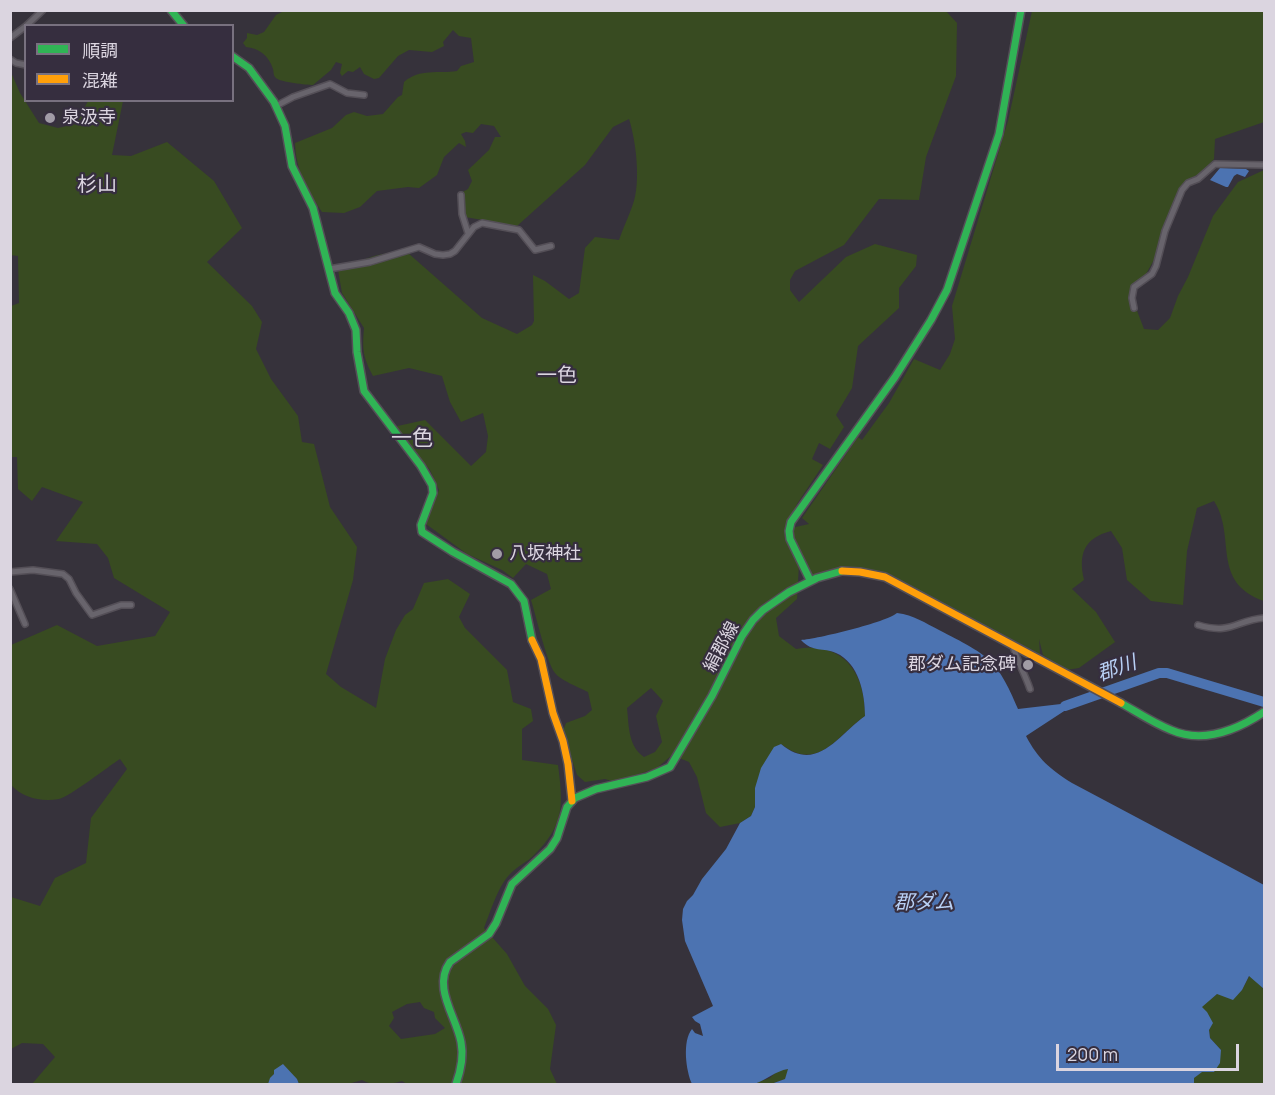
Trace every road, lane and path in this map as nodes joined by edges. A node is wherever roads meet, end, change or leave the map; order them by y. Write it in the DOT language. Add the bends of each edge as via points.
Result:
graph roads {
  1 [pos="43,10"];
  2 [pos="171,10"];
  3 [pos="1021,10"];
  4 [pos="28,24"];
  5 [pos="182,24"];
  6 [pos="24,28"];
  7 [pos="10,38"];
  8 [pos="234,57"];
  9 [pos="10,59"];
  10 [pos="24,65"];
  11 [pos="364,95"];
  12 [pos="276,106"];
  13 [pos="1264,165"];
  14 [pos="461,195"];
  15 [pos="468,233"];
  16 [pos="551,246"];
  17 [pos="329,269"];
  18 [pos="1134,308"];
  19 [pos="10,572"];
  20 [pos="810,580"];
  21 [pos="10,589"];
  22 [pos="130,605"];
  23 [pos="1264,618"];
  24 [pos="25,624"];
  25 [pos="1198,626"];
  26 [pos="1013,646"];
  27 [pos="1030,689"];
  28 [pos="1264,712"];
  29 [pos="572,801"];
  30 [pos="456,1084"];
  1 -- 4 [label="street"];
  2 -- 5 [label="street"];
  3 -- 20 [label="street" via="999,134 938,309 906,361 789,526 793,545"];
  6 -- 7 [label="street"];
  8 -- 12 [label="street" via="249,68"];
  9 -- 10 [label="street"];
  11 -- 12 [label="street" via="347,93 330,84"];
  12 -- 17 [label="street" via="285,126 292,166 314,208"];
  13 -- 18 [label="street" via="1215,164 1188,183 1173,210 1152,274 1134,287"];
  14 -- 15 [label="street"];
  15 -- 16 [label="street" via="482,223 490,223 519,230 536,250"];
  15 -- 17 [label="street" via="450,254 435,254 419,247 354,266"];
  17 -- 29 [label="street" via="335,293 356,330 364,391 432,484 422,532 511,584 524,601 563,741"];
  19 -- 22 [label="street" via="63,574 92,615"];
  20 -- 26 [label="street, 絹郡線" via="846,571 885,577"];
  20 -- 29 [label="street, 絹郡線" via="773,603 746,630 670,767"];
  21 -- 24 [label="street"];
  23 -- 25 [label="street" via="1227,629"];
  26 -- 27 [label="street"];
  26 -- 28 [label="street, 絹郡線" via="1172,731 1191,735 1233,731"];
  29 -- 30 [label="street" via="556,840 518,875 489,934 453,957 446,966 442,987 464,1059"];
}
